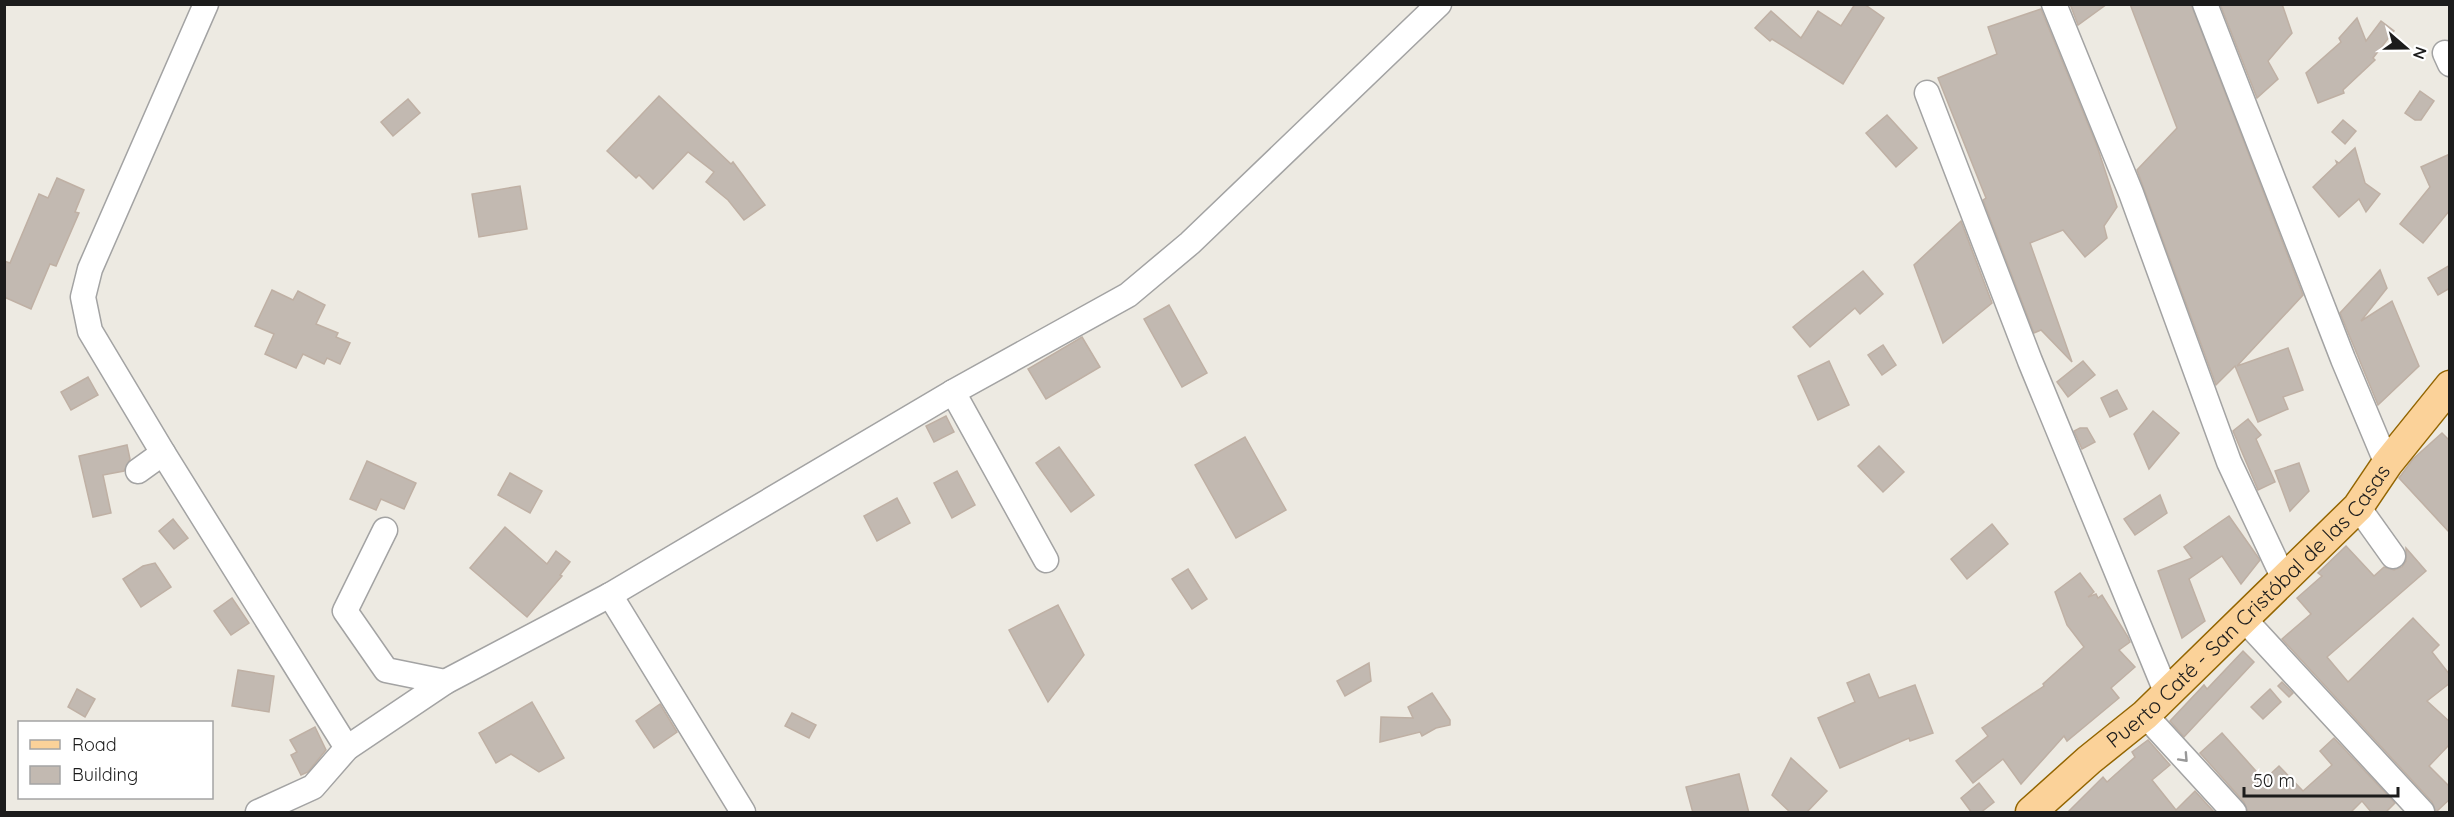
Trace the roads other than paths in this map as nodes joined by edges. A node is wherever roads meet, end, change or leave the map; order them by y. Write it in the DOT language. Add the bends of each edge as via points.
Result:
graph roads {
  1 [pos="206,4"];
  2 [pos="1439,4"];
  3 [pos="2054,4"];
  4 [pos="2205,4"];
  5 [pos="1927,93"];
  6 [pos="2450,386"];
  7 [pos="953,392"];
  8 [pos="163,453"];
  9 [pos="2387,464"];
  10 [pos="138,471"];
  11 [pos="2358,507"];
  12 [pos="385,530"];
  13 [pos="2393,556"];
  14 [pos="1046,560"];
  15 [pos="2284,579"];
  16 [pos="610,595"];
  17 [pos="2243,618"];
  18 [pos="445,682"];
  19 [pos="2167,694"];
  20 [pos="2145,715"];
  21 [pos="348,748"];
  22 [pos="2038,810"];
  23 [pos="258,813"];
  24 [pos="743,813"];
  25 [pos="2234,813"];
  26 [pos="2422,813"];
  1 -- 8 [label="street" via="90,269 83,297 90,331"];
  2 -- 7 [label="street" via="1190,243 1128,295"];
  3 -- 15 [label="street" via="2132,193 2229,462"];
  4 -- 9 [label="street"];
  5 -- 19 [label="street" via="2039,382"];
  6 -- 9 [label="main road, Puerto Caté - San Cristóbal de las Casas"];
  7 -- 14 [label="street"];
  7 -- 16 [label="street"];
  8 -- 10 [label="street"];
  8 -- 21 [label="street"];
  9 -- 11 [label="main road, Puerto Caté - San Cristóbal de las Casas"];
  11 -- 13 [label="street"];
  11 -- 15 [label="main road, Puerto Caté - San Cristóbal de las Casas"];
  12 -- 18 [label="street" via="345,611 386,670"];
  15 -- 17 [label="main road, Puerto Caté - San Cristóbal de las Casas"];
  16 -- 18 [label="street"];
  16 -- 24 [label="street"];
  17 -- 19 [label="main road, Puerto Caté - San Cristóbal de las Casas"];
  17 -- 26 [label="street"];
  18 -- 21 [label="street"];
  19 -- 20 [label="main road, Puerto Caté - San Cristóbal de las Casas"];
  20 -- 22 [label="main road, Puerto Caté - San Cristóbal de las Casas" via="2089,760"];
  20 -- 25 [label="street, one-way"];
  21 -- 23 [label="street" via="313,787"];
}
